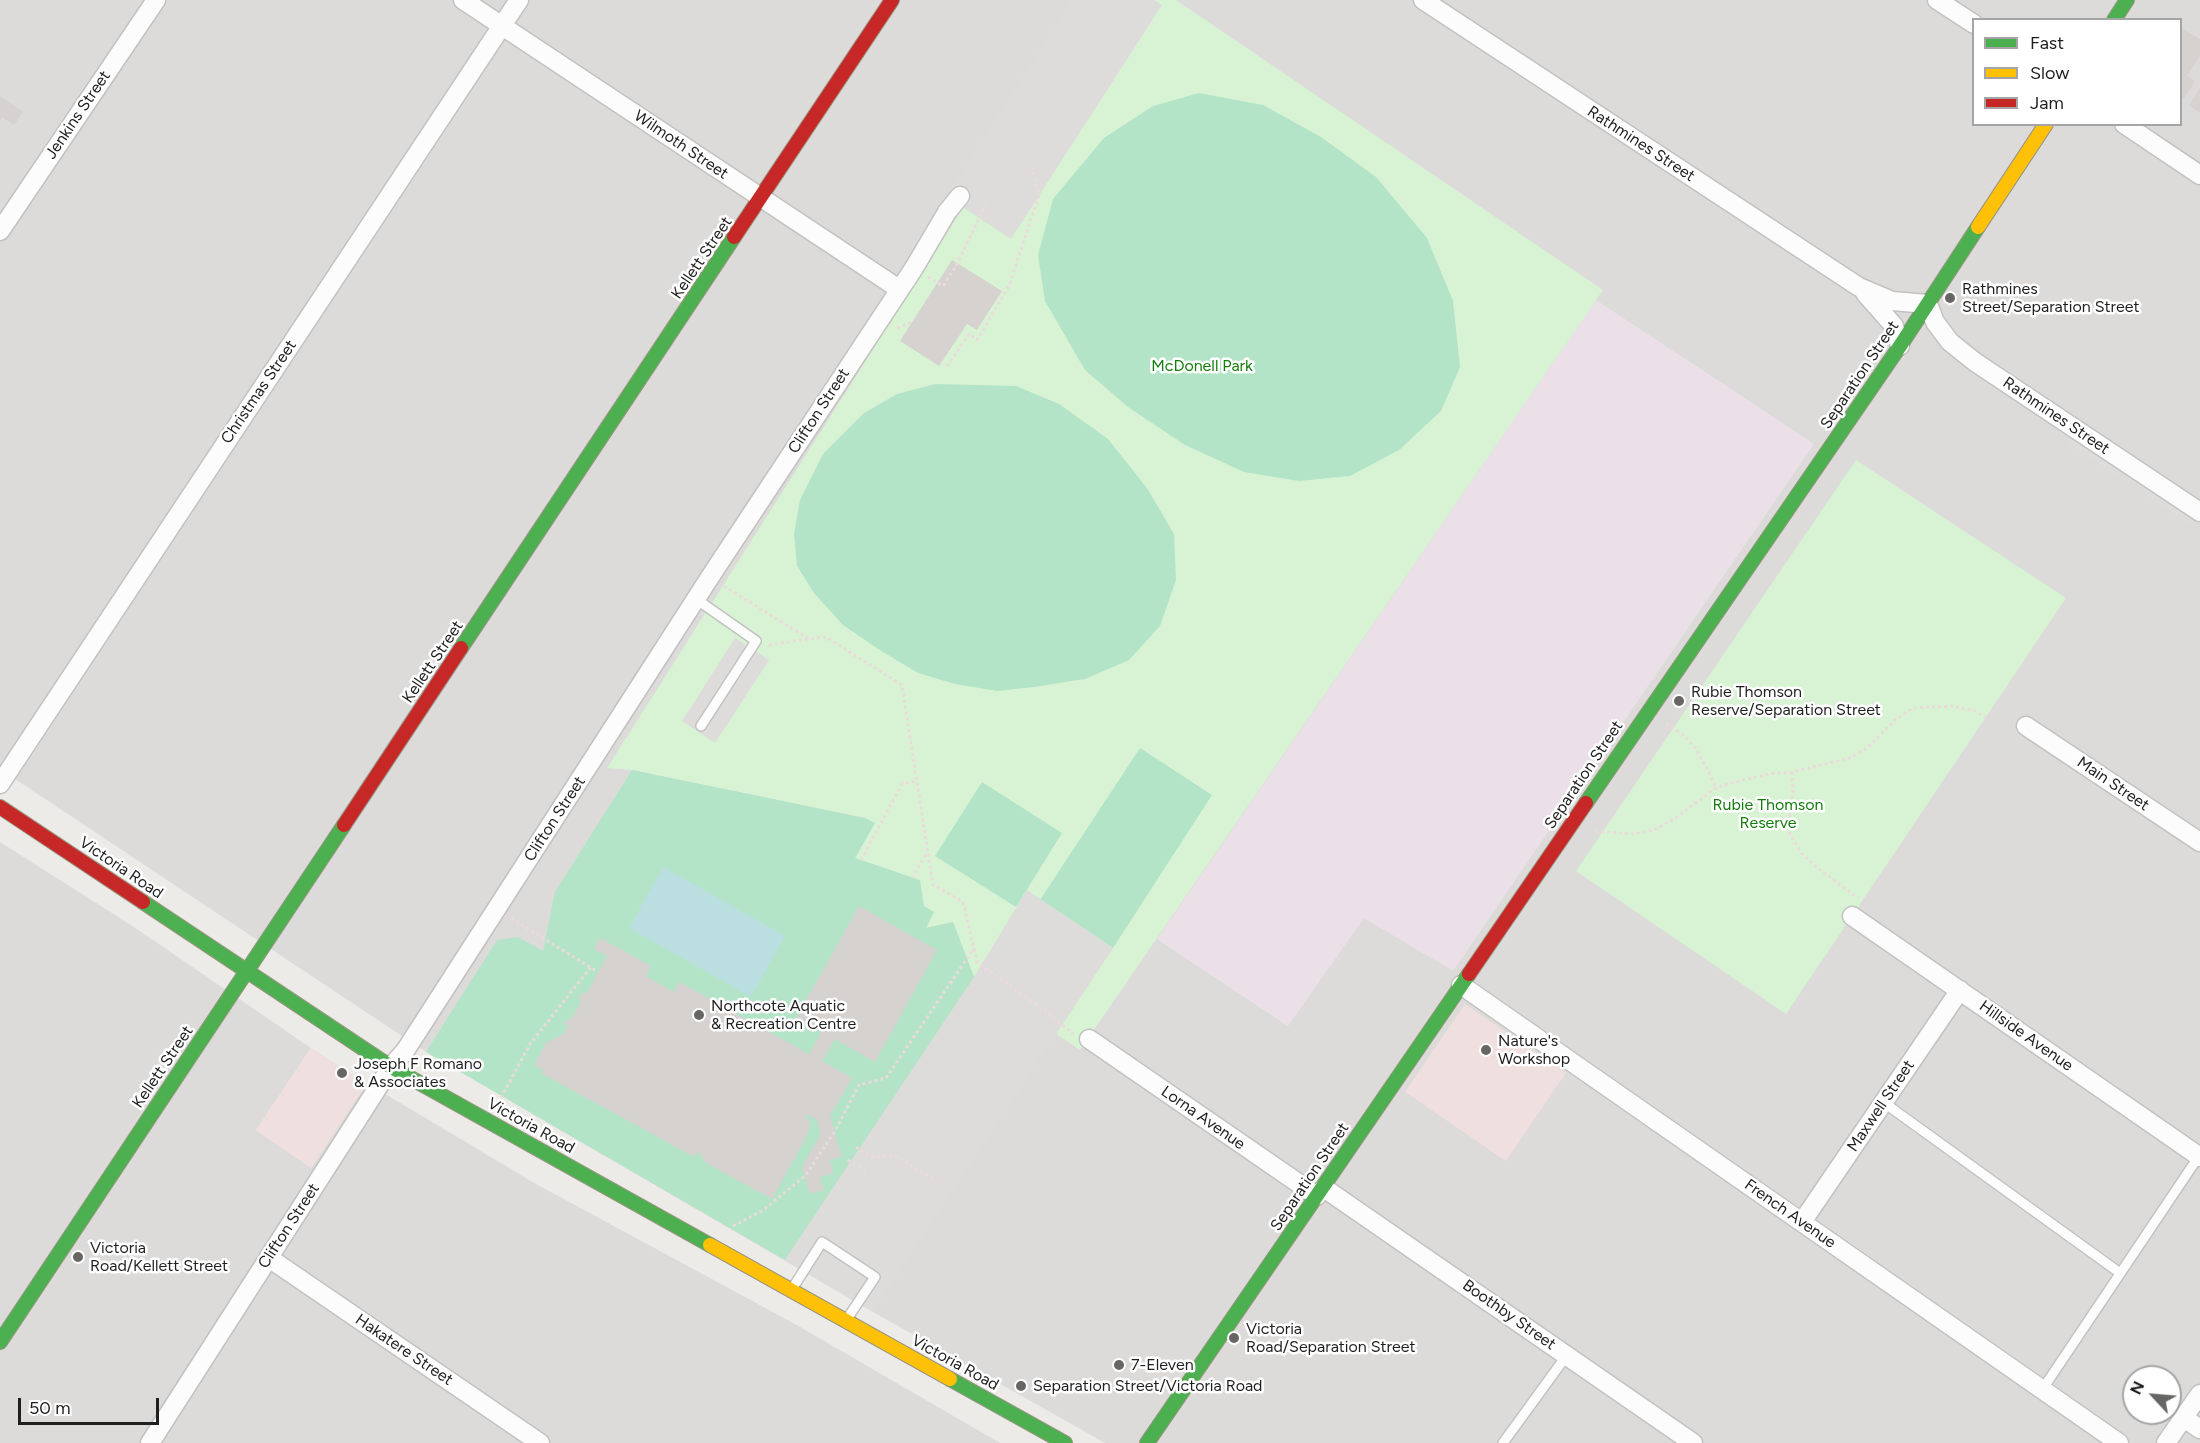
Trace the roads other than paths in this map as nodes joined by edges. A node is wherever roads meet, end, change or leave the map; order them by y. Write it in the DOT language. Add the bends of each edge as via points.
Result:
graph roads {
  1 [pos="156,0"];
  2 [pos="463,0"];
  3 [pos="519,0"];
  4 [pos="892,0"];
  5 [pos="1423,0"];
  6 [pos="1937,0"];
  7 [pos="2127,0"];
  8 [pos="2115,18"];
  9 [pos="1972,23"];
  10 [pos="502,26"];
  11 [pos="2045,126"];
  12 [pos="2127,126"];
  13 [pos="2200,175"];
  14 [pos="960,196"];
  15 [pos="761,198"];
  16 [pos="0,231"];
  17 [pos="1859,287"];
  18 [pos="899,289"];
  19 [pos="1928,304"];
  20 [pos="1900,346"];
  21 [pos="2200,512"];
  22 [pos="696,599"];
  23 [pos="701,726"];
  24 [pos="2026,726"];
  25 [pos="0,784"];
  26 [pos="0,807"];
  27 [pos="2200,842"];
  28 [pos="1857,909"];
  29 [pos="247,970"];
  30 [pos="1461,985"];
  31 [pos="1960,990"];
  32 [pos="1089,1039"];
  33 [pos="391,1066"];
  34 [pos="1883,1102"];
  35 [pos="2199,1156"];
  36 [pos="1320,1192"];
  37 [pos="1802,1222"];
  38 [pos="269,1258"];
  39 [pos="2120,1273"];
  40 [pos="792,1290"];
  41 [pos="846,1321"];
  42 [pos="0,1342"];
  43 [pos="1567,1355"];
  44 [pos="2042,1390"];
  45 [pos="2200,1394"];
  46 [pos="2184,1418"];
  47 [pos="2200,1429"];
  48 [pos="150,1443"];
  49 [pos="540,1443"];
  50 [pos="1065,1443"];
  51 [pos="1147,1443"];
  52 [pos="1503,1443"];
  53 [pos="1693,1443"];
  54 [pos="2119,1443"];
  55 [pos="2166,1443"];
  1 -- 16 [label="street, Jenkins Street"];
  2 -- 10 [label="street, Wilmoth Street"];
  3 -- 10 [label="street, Christmas Street"];
  4 -- 15 [label="street, Kellett Street"];
  5 -- 17 [label="street, Rathmines Street"];
  6 -- 9 [label="street"];
  7 -- 8 [label="street"];
  10 -- 15 [label="street, Wilmoth Street"];
  10 -- 25 [label="street, Christmas Street"];
  11 -- 19 [label="street, Separation Street"];
  12 -- 13 [label="street"];
  14 -- 18 [label="street, Clifton Street"];
  15 -- 18 [label="street, Wilmoth Street"];
  15 -- 29 [label="street, Kellett Street"];
  17 -- 19 [label="street, Rathmines Street" via="1892,300"];
  17 -- 20 [label="street, Rathmines Street" via="1894,326"];
  18 -- 22 [label="street, Clifton Street"];
  19 -- 20 [label="street, Separation Street"];
  19 -- 21 [label="street, Rathmines Street" via="1950,342 1975,363"];
  20 -- 30 [label="street, Separation Street"];
  22 -- 23 [label="lane" via="756,641"];
  22 -- 33 [label="street, Clifton Street" via="405,1051"];
  24 -- 27 [label="street, Main Street"];
  26 -- 29 [label="street, Victoria Road"];
  28 -- 31 [label="street, Hillside Avenue"];
  29 -- 33 [label="street, Victoria Road"];
  29 -- 42 [label="street, Kellett Street"];
  30 -- 36 [label="street, Separation Street"];
  30 -- 37 [label="street, French Avenue"];
  31 -- 34 [label="street, Maxwell Street"];
  31 -- 35 [label="street, Hillside Avenue"];
  32 -- 36 [label="street, Lorna Avenue"];
  33 -- 38 [label="street, Clifton Street"];
  33 -- 40 [label="street, Victoria Road"];
  34 -- 37 [label="street, Maxwell Street"];
  34 -- 39 [label="lane"];
  35 -- 39 [label="lane"];
  36 -- 43 [label="street, Boothby Street"];
  36 -- 51 [label="street, Separation Street"];
  37 -- 44 [label="street, French Avenue"];
  38 -- 48 [label="street, Clifton Street"];
  38 -- 49 [label="street, Hakatere Street"];
  39 -- 44 [label="lane"];
  40 -- 41 [label="street, Victoria Road"];
  40 -- 41 [label="lane" via="822,1242 875,1277"];
  41 -- 50 [label="street, Victoria Road"];
  43 -- 52 [label="lane"];
  43 -- 53 [label="street, Boothby Street"];
  44 -- 54 [label="street, French Avenue"];
  45 -- 46 [label="street"];
  46 -- 47 [label="street"];
  46 -- 55 [label="street"];
}
